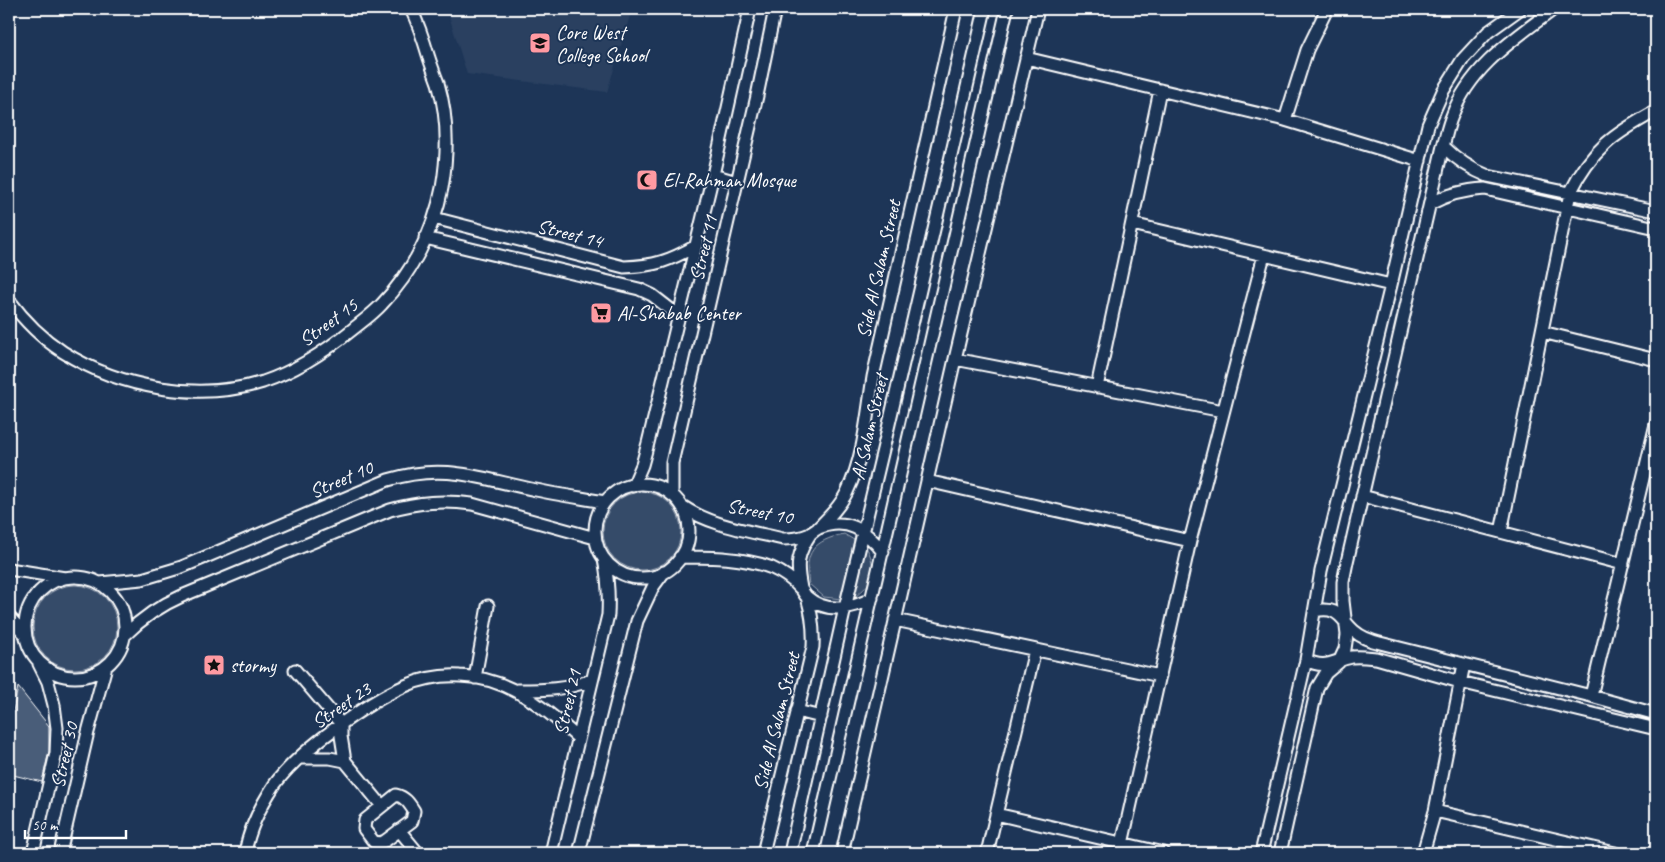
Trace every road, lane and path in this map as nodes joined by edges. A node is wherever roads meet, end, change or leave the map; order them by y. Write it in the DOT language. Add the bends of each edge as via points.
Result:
graph roads {
  1 [pos="411,9"];
  2 [pos="750,9"];
  3 [pos="775,9"];
  4 [pos="956,9"];
  5 [pos="985,9"];
  6 [pos="1008,9"];
  7 [pos="1038,9"];
  8 [pos="1327,9"];
  9 [pos="1520,9"];
  10 [pos="1554,9"];
  11 [pos="1026,58"];
  12 [pos="1160,90"];
  13 [pos="1656,111"];
  14 [pos="1285,120"];
  15 [pos="1443,146"];
  16 [pos="1420,161"];
  17 [pos="713,175"];
  18 [pos="737,182"];
  19 [pos="1570,193"];
  20 [pos="1430,204"];
  21 [pos="1567,208"];
  22 [pos="1656,212"];
  23 [pos="434,218"];
  24 [pos="1132,224"];
  25 [pos="1656,228"];
  26 [pos="425,238"];
  27 [pos="696,246"];
  28 [pos="1264,255"];
  29 [pos="1391,285"];
  30 [pos="9,300"];
  31 [pos="679,316"];
  32 [pos="1542,332"];
  33 [pos="955,360"];
  34 [pos="1656,360"];
  35 [pos="1098,387"];
  36 [pos="1224,411"];
  37 [pos="1656,424"];
  38 [pos="865,433"];
  39 [pos="886,437"];
  40 [pos="927,481"];
  41 [pos="633,486"];
  42 [pos="672,495"];
  43 [pos="1362,496"];
  44 [pos="605,502"];
  45 [pos="680,504"];
  46 [pos="815,531"];
  47 [pos="864,531"];
  48 [pos="1501,532"];
  49 [pos="595,538"];
  50 [pos="1190,541"];
  51 [pos="882,552"];
  52 [pos="680,558"];
  53 [pos="604,559"];
  54 [pos="1622,564"];
  55 [pos="9,569"];
  56 [pos="664,572"];
  57 [pos="66,578"];
  58 [pos="100,583"];
  59 [pos="804,593"];
  60 [pos="872,598"];
  61 [pos="488,606"];
  62 [pos="845,608"];
  63 [pos="1315,611"];
  64 [pos="9,617"];
  65 [pos="895,620"];
  66 [pos="1345,620"];
  67 [pos="24,633"];
  68 [pos="125,635"];
  69 [pos="1035,650"];
  70 [pos="37,660"];
  71 [pos="1306,660"];
  72 [pos="1339,662"];
  73 [pos="1464,664"];
  74 [pos="106,666"];
  75 [pos="296,670"];
  76 [pos="1160,676"];
  77 [pos="475,678"];
  78 [pos="592,680"];
  79 [pos="1460,682"];
  80 [pos="515,690"];
  81 [pos="1591,696"];
  82 [pos="797,711"];
  83 [pos="1656,714"];
  84 [pos="821,717"];
  85 [pos="341,724"];
  86 [pos="1656,729"];
  87 [pos="578,738"];
  88 [pos="300,758"];
  89 [pos="345,761"];
  90 [pos="382,806"];
  91 [pos="1435,811"];
  92 [pos="996,814"];
  93 [pos="399,830"];
  94 [pos="1122,844"];
  95 [pos="33,853"];
  96 [pos="60,853"];
  97 [pos="245,853"];
  98 [pos="418,853"];
  99 [pos="551,853"];
  100 [pos="579,853"];
  101 [pos="763,853"];
  102 [pos="790,853"];
  103 [pos="814,853"];
  104 [pos="842,853"];
  105 [pos="987,853"];
  106 [pos="1164,853"];
  107 [pos="1262,853"];
  108 [pos="1280,853"];
  109 [pos="1423,853"];
  110 [pos="1615,853"];
  1 -- 23 [label="street, Street 15" via="444,109 446,160"];
  2 -- 17 [label="street, Street 11"];
  3 -- 18 [label="street, Street 11"];
  4 -- 38 [label="street, Side Al Salam Street" via="873,377"];
  5 -- 39 [label="street, Al Salam Street"];
  6 -- 51 [label="street, Al Salam Street"];
  7 -- 11 [label="street"];
  8 -- 14 [label="street" via="1307,50"];
  9 -- 16 [label="street" via="1488,32 1463,59 1443,91 1428,125"];
  10 -- 15 [label="street" via="1479,69 1452,116"];
  11 -- 12 [label="street"];
  11 -- 33 [label="street"];
  12 -- 14 [label="street"];
  12 -- 24 [label="street"];
  13 -- 19 [label="street" via="1609,140 1593,155"];
  14 -- 16 [label="street"];
  15 -- 19 [label="street" via="1471,170"];
  15 -- 20 [label="street"];
  16 -- 29 [label="street"];
  17 -- 18 [label="street"];
  17 -- 27 [label="street, Street 11"];
  18 -- 42 [label="street, Street 11" via="672,463"];
  19 -- 21 [label="street"];
  19 -- 22 [label="street"];
  20 -- 21 [label="street" via="1456,192 1486,189"];
  20 -- 43 [label="street"];
  21 -- 25 [label="street"];
  21 -- 32 [label="street"];
  23 -- 26 [label="street, Street 15"];
  23 -- 27 [label="street, Street 14" via="624,267 661,263"];
  24 -- 28 [label="street"];
  24 -- 35 [label="street"];
  26 -- 30 [label="street, Street 15" via="402,280 382,305 332,346 289,371 263,382 236,388 208,392 175,390 111,375 62,352"];
  26 -- 31 [label="street, Street 14" via="639,289"];
  27 -- 31 [label="street, Street 11"];
  28 -- 29 [label="street"];
  28 -- 36 [label="street"];
  29 -- 63 [label="street" via="1321,571"];
  31 -- 41 [label="street, Street 11" via="648,443"];
  32 -- 34 [label="street"];
  32 -- 48 [label="street"];
  33 -- 35 [label="street"];
  33 -- 40 [label="street"];
  35 -- 36 [label="street"];
  36 -- 50 [label="street"];
  37 -- 54 [label="street"];
  38 -- 39 [label="street"];
  38 -- 46 [label="street, Side Al Salam Street" via="846,493 839,506"];
  39 -- 47 [label="street, Al Salam Street"];
  40 -- 50 [label="street"];
  40 -- 65 [label="street"];
  41 -- 42 [label="street" via="650,485"];
  41 -- 44 [label="street" via="614,493"];
  42 -- 45 [label="street"];
  43 -- 48 [label="street"];
  43 -- 66 [label="street" via="1343,582"];
  44 -- 49 [label="street" via="595,525"];
  44 -- 58 [label="street, Street 10" via="452,472 405,475 182,567 142,579"];
  45 -- 46 [label="street, Street 10" via="691,512 720,523 783,539"];
  45 -- 52 [label="street" via="688,525 688,536"];
  46 -- 47 [label="street, Street 10" via="843,524"];
  46 -- 59 [label="street, Side Al Salam Street" via="800,550 798,560 797,569"];
  47 -- 51 [label="street"];
  47 -- 62 [label="street, Al Salam Street"];
  48 -- 54 [label="street"];
  49 -- 53 [label="street"];
  49 -- 68 [label="street" via="472,504 438,501 410,504 160,606"];
  50 -- 76 [label="street"];
  51 -- 60 [label="street, Al Salam Street"];
  52 -- 56 [label="street"];
  52 -- 59 [label="street" via="726,558 769,567 784,573"];
  53 -- 56 [label="street" via="613,569 638,578"];
  53 -- 78 [label="street, Street 21" via="609,587 608,615"];
  54 -- 81 [label="street"];
  55 -- 57 [label="street"];
  56 -- 100 [label="street" via="637,621"];
  57 -- 58 [label="street" via="84,578"];
  57 -- 67 [label="street" via="40,591 31,603"];
  58 -- 68 [label="street" via="115,597 124,615"];
  59 -- 62 [label="street" via="825,606"];
  59 -- 82 [label="street, Side Al Salam Street" via="812,613 813,647"];
  60 -- 62 [label="street"];
  60 -- 103 [label="street, Al Salam Street"];
  61 -- 77 [label="street"];
  62 -- 84 [label="street, Al Salam Street"];
  63 -- 66 [label="street" via="1332,610"];
  63 -- 71 [label="street"];
  64 -- 67 [label="street"];
  65 -- 69 [label="street"];
  65 -- 104 [label="street"];
  66 -- 72 [label="street" via="1345,649"];
  66 -- 73 [label="street" via="1366,639"];
  67 -- 70 [label="street"];
  68 -- 74 [label="street" via="115,657"];
  69 -- 76 [label="street"];
  69 -- 92 [label="street"];
  70 -- 74 [label="street" via="50,670 75,677 86,676"];
  70 -- 95 [label="street, Street 30" via="50,690 57,728 56,752"];
  71 -- 72 [label="street" via="1322,665"];
  71 -- 107 [label="street"];
  72 -- 79 [label="street" via="1351,657 1376,658"];
  72 -- 108 [label="street" via="1326,673 1317,688"];
  73 -- 79 [label="street"];
  73 -- 81 [label="street"];
  74 -- 96 [label="street, Street 30"];
  75 -- 85 [label="street"];
  76 -- 94 [label="street"];
  77 -- 80 [label="street, Street 23"];
  77 -- 85 [label="street, Street 23" via="432,678 405,686"];
  78 -- 80 [label="street, Street 23" via="570,688"];
  78 -- 87 [label="street, Street 21"];
  79 -- 86 [label="street"];
  79 -- 91 [label="street"];
  80 -- 87 [label="street, Street 23"];
  81 -- 83 [label="street"];
  82 -- 84 [label="street"];
  82 -- 101 [label="street, Side Al Salam Street"];
  84 -- 102 [label="street, Al Salam Street"];
  85 -- 88 [label="street, Street 23"];
  85 -- 89 [label="street"];
  87 -- 99 [label="street, Street 21"];
  88 -- 89 [label="street"];
  88 -- 97 [label="street, Street 23" via="276,783 258,813"];
  89 -- 90 [label="street"];
  90 -- 93 [label="street" via="396,795 402,796 414,811 412,821"];
  90 -- 93 [label="street" via="365,820 366,832 374,842 380,843"];
  91 -- 109 [label="street"];
  91 -- 110 [label="street"];
  92 -- 94 [label="street"];
  92 -- 105 [label="street"];
  93 -- 98 [label="street"];
  94 -- 106 [label="street"];
}
